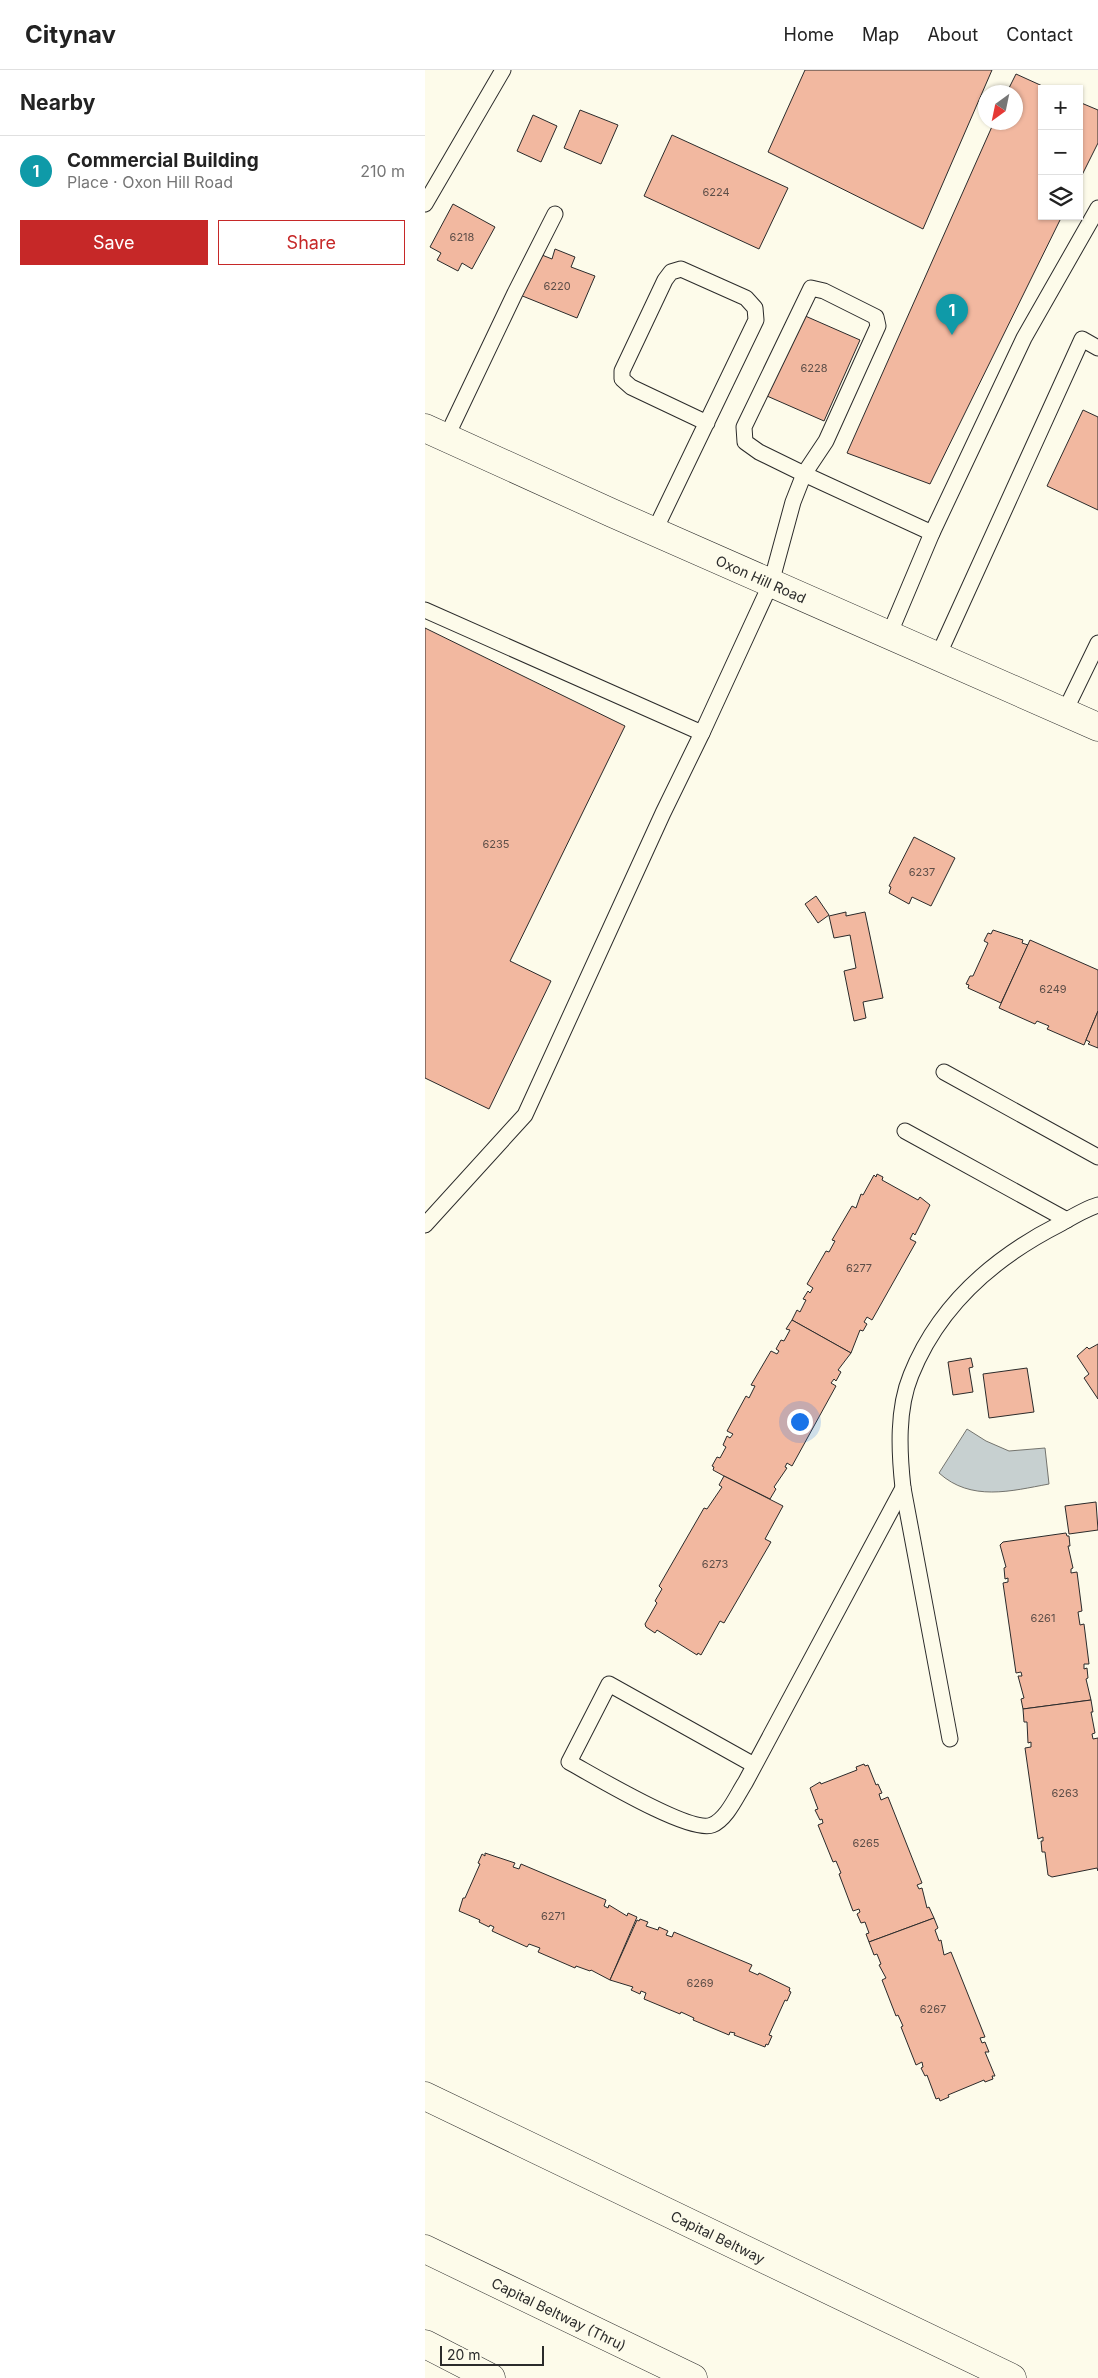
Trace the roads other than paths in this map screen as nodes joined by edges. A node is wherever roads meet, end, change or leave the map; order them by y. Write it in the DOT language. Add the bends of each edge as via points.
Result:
graph roads {
  1 [pos="503,70"];
  2 [pos="425,204"];
  3 [pos="1098,208"];
  4 [pos="555,214"];
  5 [pos="1098,348"];
  6 [pos="707,423"];
  7 [pos="435,433"];
  8 [pos="804,474"];
  9 [pos="655,532"];
  10 [pos="932,533"];
  11 [pos="771,583"];
  12 [pos="425,610"];
  13 [pos="889,635"];
  14 [pos="1098,643"];
  15 [pos="937,656"];
  16 [pos="1064,713"];
  17 [pos="1098,727"];
  18 [pos="702,733"];
  19 [pos="944,1072"];
  20 [pos="905,1131"];
  21 [pos="1098,1157"];
  22 [pos="1098,1205"];
  23 [pos="1067,1220"];
  24 [pos="425,1225"];
  25 [pos="903,1488"];
  26 [pos="950,1739"];
  27 [pos="754,1765"];
  28 [pos="425,2096"];
  29 [pos="425,2249"];
  30 [pos="425,2344"];
  31 [pos="491,2378"];
  32 [pos="693,2378"];
  33 [pos="1012,2378"];
  1 -- 2 [label="lane"];
  3 -- 10 [label="lane" via="1024,338"];
  4 -- 7 [label="lane" via="515,293"];
  5 -- 15 [label="lane" via="1082,340"];
  6 -- 6 [label="lane" via="756,320 755,308 745,298 681,269 671,272 665,280 622,371 623,379 631,387"];
  6 -- 9 [label="lane"];
  7 -- 9 [label="main road, Oxon Hill Road"];
  8 -- 8 [label="lane" via="745,442 744,427 811,288 824,291 876,317 878,326 826,442"];
  8 -- 10 [label="lane"];
  8 -- 11 [label="lane"];
  9 -- 11 [label="main road, Oxon Hill Road"];
  10 -- 13 [label="lane"];
  11 -- 13 [label="main road, Oxon Hill Road"];
  11 -- 18 [label="lane"];
  12 -- 18 [label="lane"];
  13 -- 15 [label="main road, Oxon Hill Road"];
  14 -- 16 [label="lane"];
  15 -- 16 [label="main road, Oxon Hill Road"];
  16 -- 17 [label="main road, Oxon Hill Road"];
  18 -- 24 [label="lane" via="525,1115"];
  19 -- 21 [label="lane"];
  20 -- 23 [label="lane"];
  22 -- 23 [label="lane"];
  23 -- 25 [label="lane" via="1007,1254 943,1316 911,1376 899,1452"];
  25 -- 26 [label="lane"];
  25 -- 27 [label="lane"];
  27 -- 27 [label="lane" via="724,1815 712,1825 695,1826 569,1762 609,1684"];
  28 -- 33 [label="main road, Capital Beltway"];
  29 -- 32 [label="main road, Capital Beltway (Thru)"];
  30 -- 31 [label="main road"];
}
